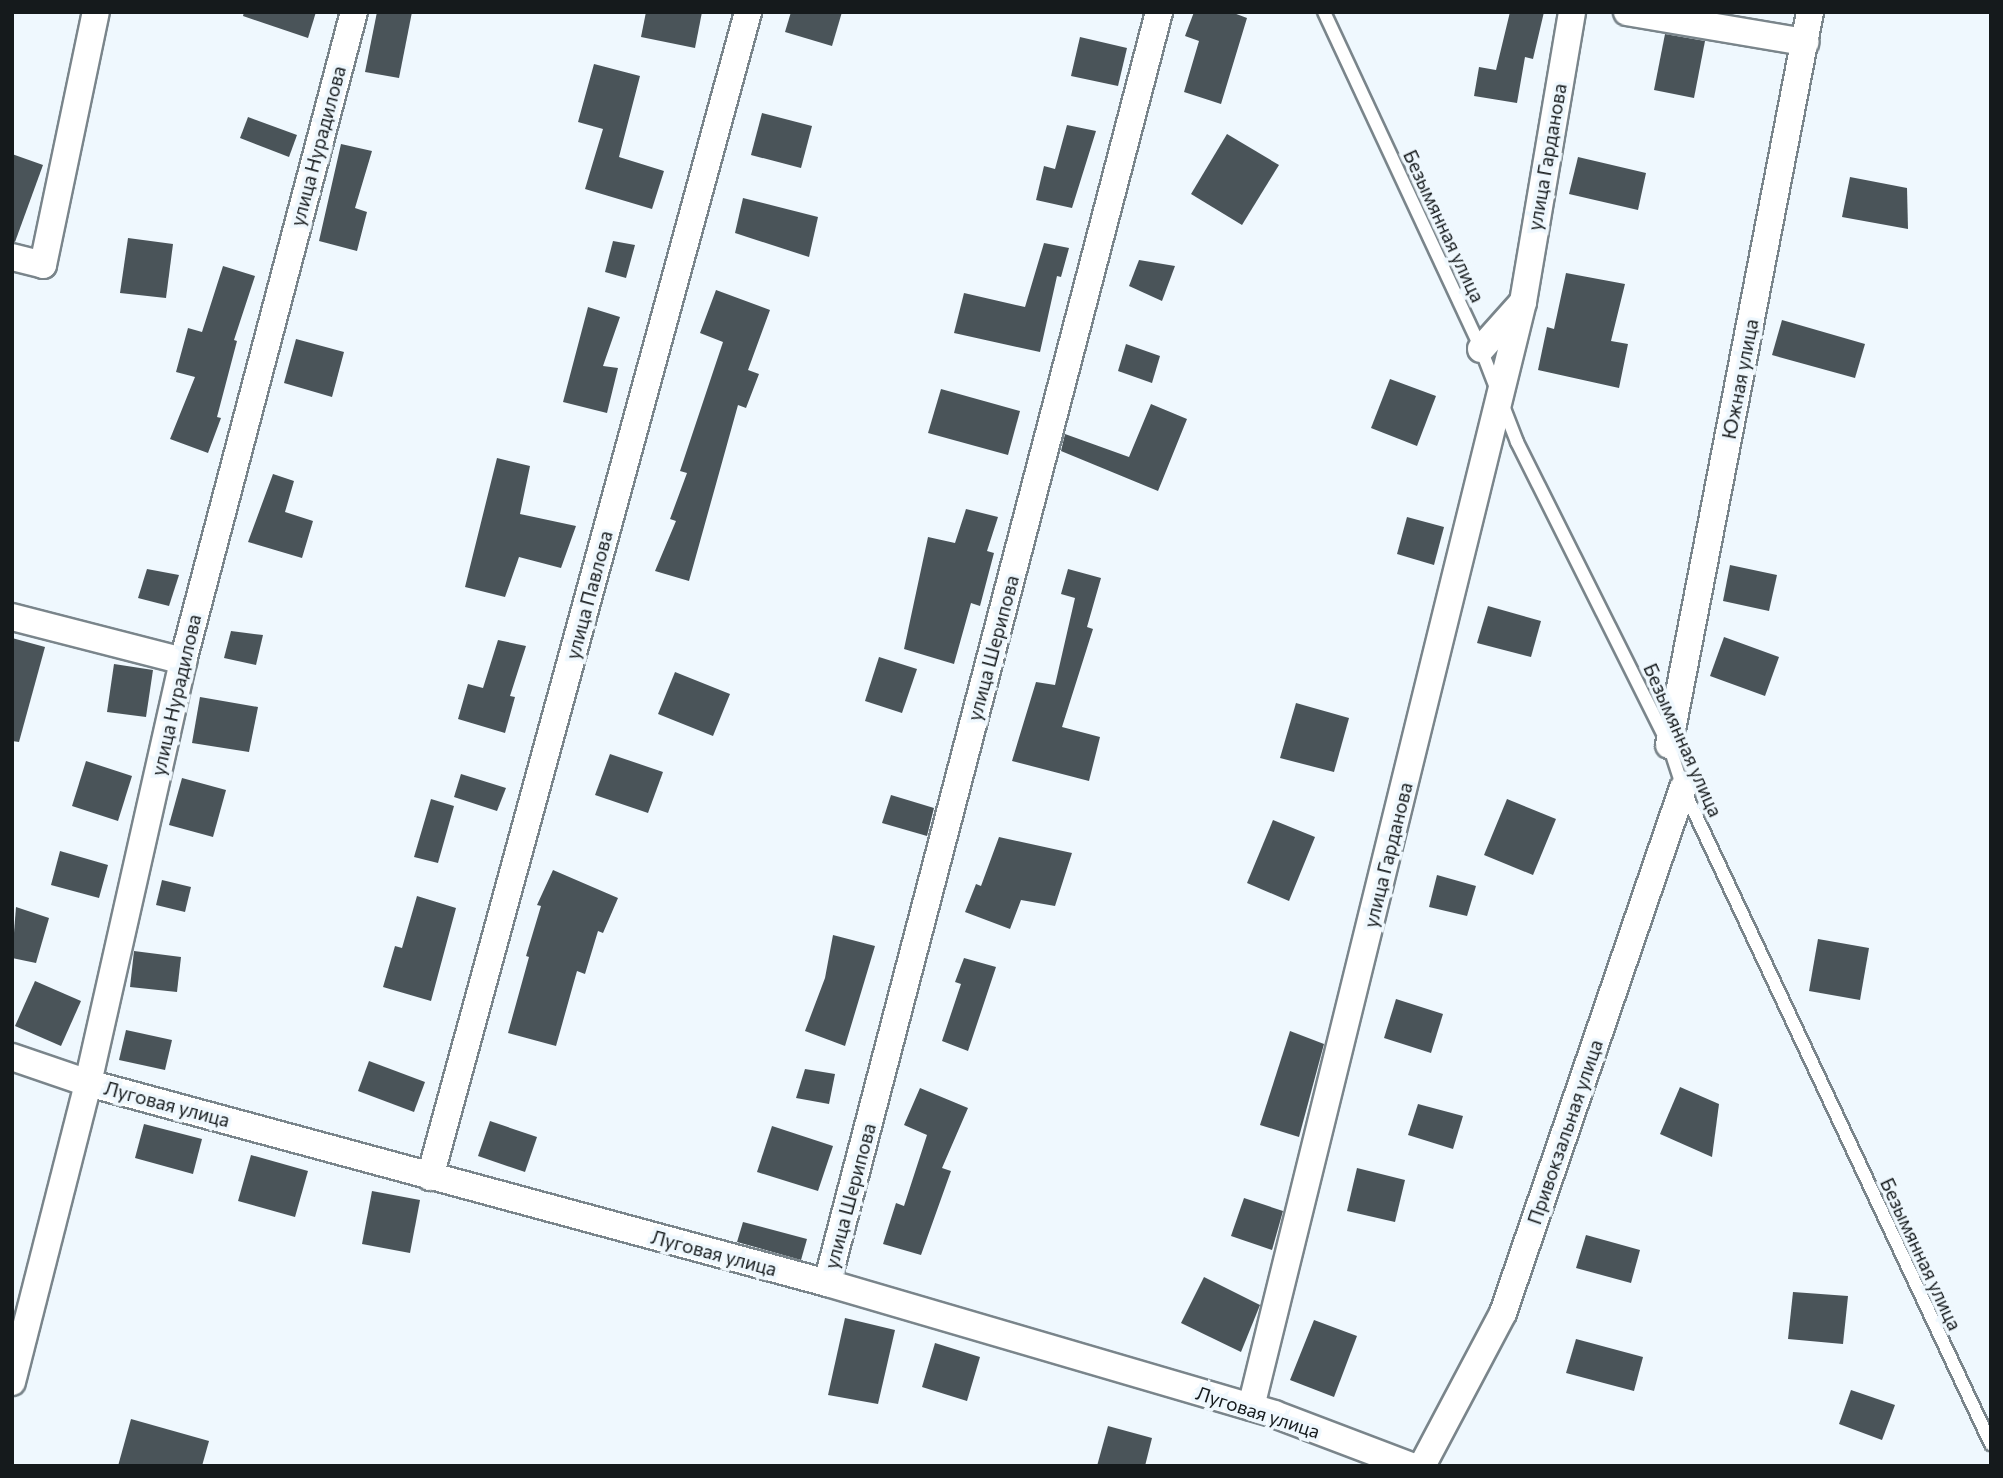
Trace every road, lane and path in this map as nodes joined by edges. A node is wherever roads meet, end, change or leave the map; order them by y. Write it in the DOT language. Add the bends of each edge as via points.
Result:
graph roads {
  1 [pos="96,12"];
  2 [pos="354,12"];
  3 [pos="748,12"];
  4 [pos="1159,12"];
  5 [pos="1324,12"];
  6 [pos="1572,12"];
  7 [pos="1627,12"];
  8 [pos="1810,12"];
  9 [pos="1805,42"];
  10 [pos="12,257"];
  11 [pos="1522,302"];
  12 [pos="1481,349"];
  13 [pos="1500,400"];
  14 [pos="12,617"];
  15 [pos="183,661"];
  16 [pos="1669,745"];
  17 [pos="1683,788"];
  18 [pos="12,1057"];
  19 [pos="88,1083"];
  20 [pos="430,1177"];
  21 [pos="827,1283"];
  22 [pos="12,1382"];
  23 [pos="1251,1407"];
  24 [pos="1991,1444"];
  25 [pos="1410,1466"];
  26 [pos="1422,1466"];
  1 -- 10 [label="street" via="43,265"];
  2 -- 15 [label="street, улица Нурадилова"];
  3 -- 20 [label="street, улица Павлова"];
  4 -- 21 [label="street, улица Шерипова"];
  5 -- 12 [label="lane, Безымянная улица"];
  6 -- 11 [label="street, улица Гарданова"];
  7 -- 9 [label="street"];
  8 -- 9 [label="street, Южная улица"];
  9 -- 16 [label="street, Южная улица"];
  11 -- 12 [label="street"];
  11 -- 13 [label="street, улица Гарданова"];
  12 -- 13 [label="lane, Безымянная улица"];
  13 -- 16 [label="lane, Безымянная улица"];
  13 -- 23 [label="street, улица Гарданова"];
  14 -- 15 [label="street"];
  15 -- 19 [label="street, улица Нурадилова"];
  16 -- 17 [label="lane, Безымянная улица"];
  17 -- 24 [label="lane, Безымянная улица"];
  17 -- 26 [label="street, Привокзальная улица" via="1503,1313"];
  18 -- 19 [label="street, Луговая улица"];
  19 -- 20 [label="street, Луговая улица"];
  19 -- 22 [label="street, улица Нурадилова"];
  20 -- 21 [label="street, Луговая улица"];
  21 -- 23 [label="street, Луговая улица"];
  23 -- 25 [label="street, Луговая улица"];
}
